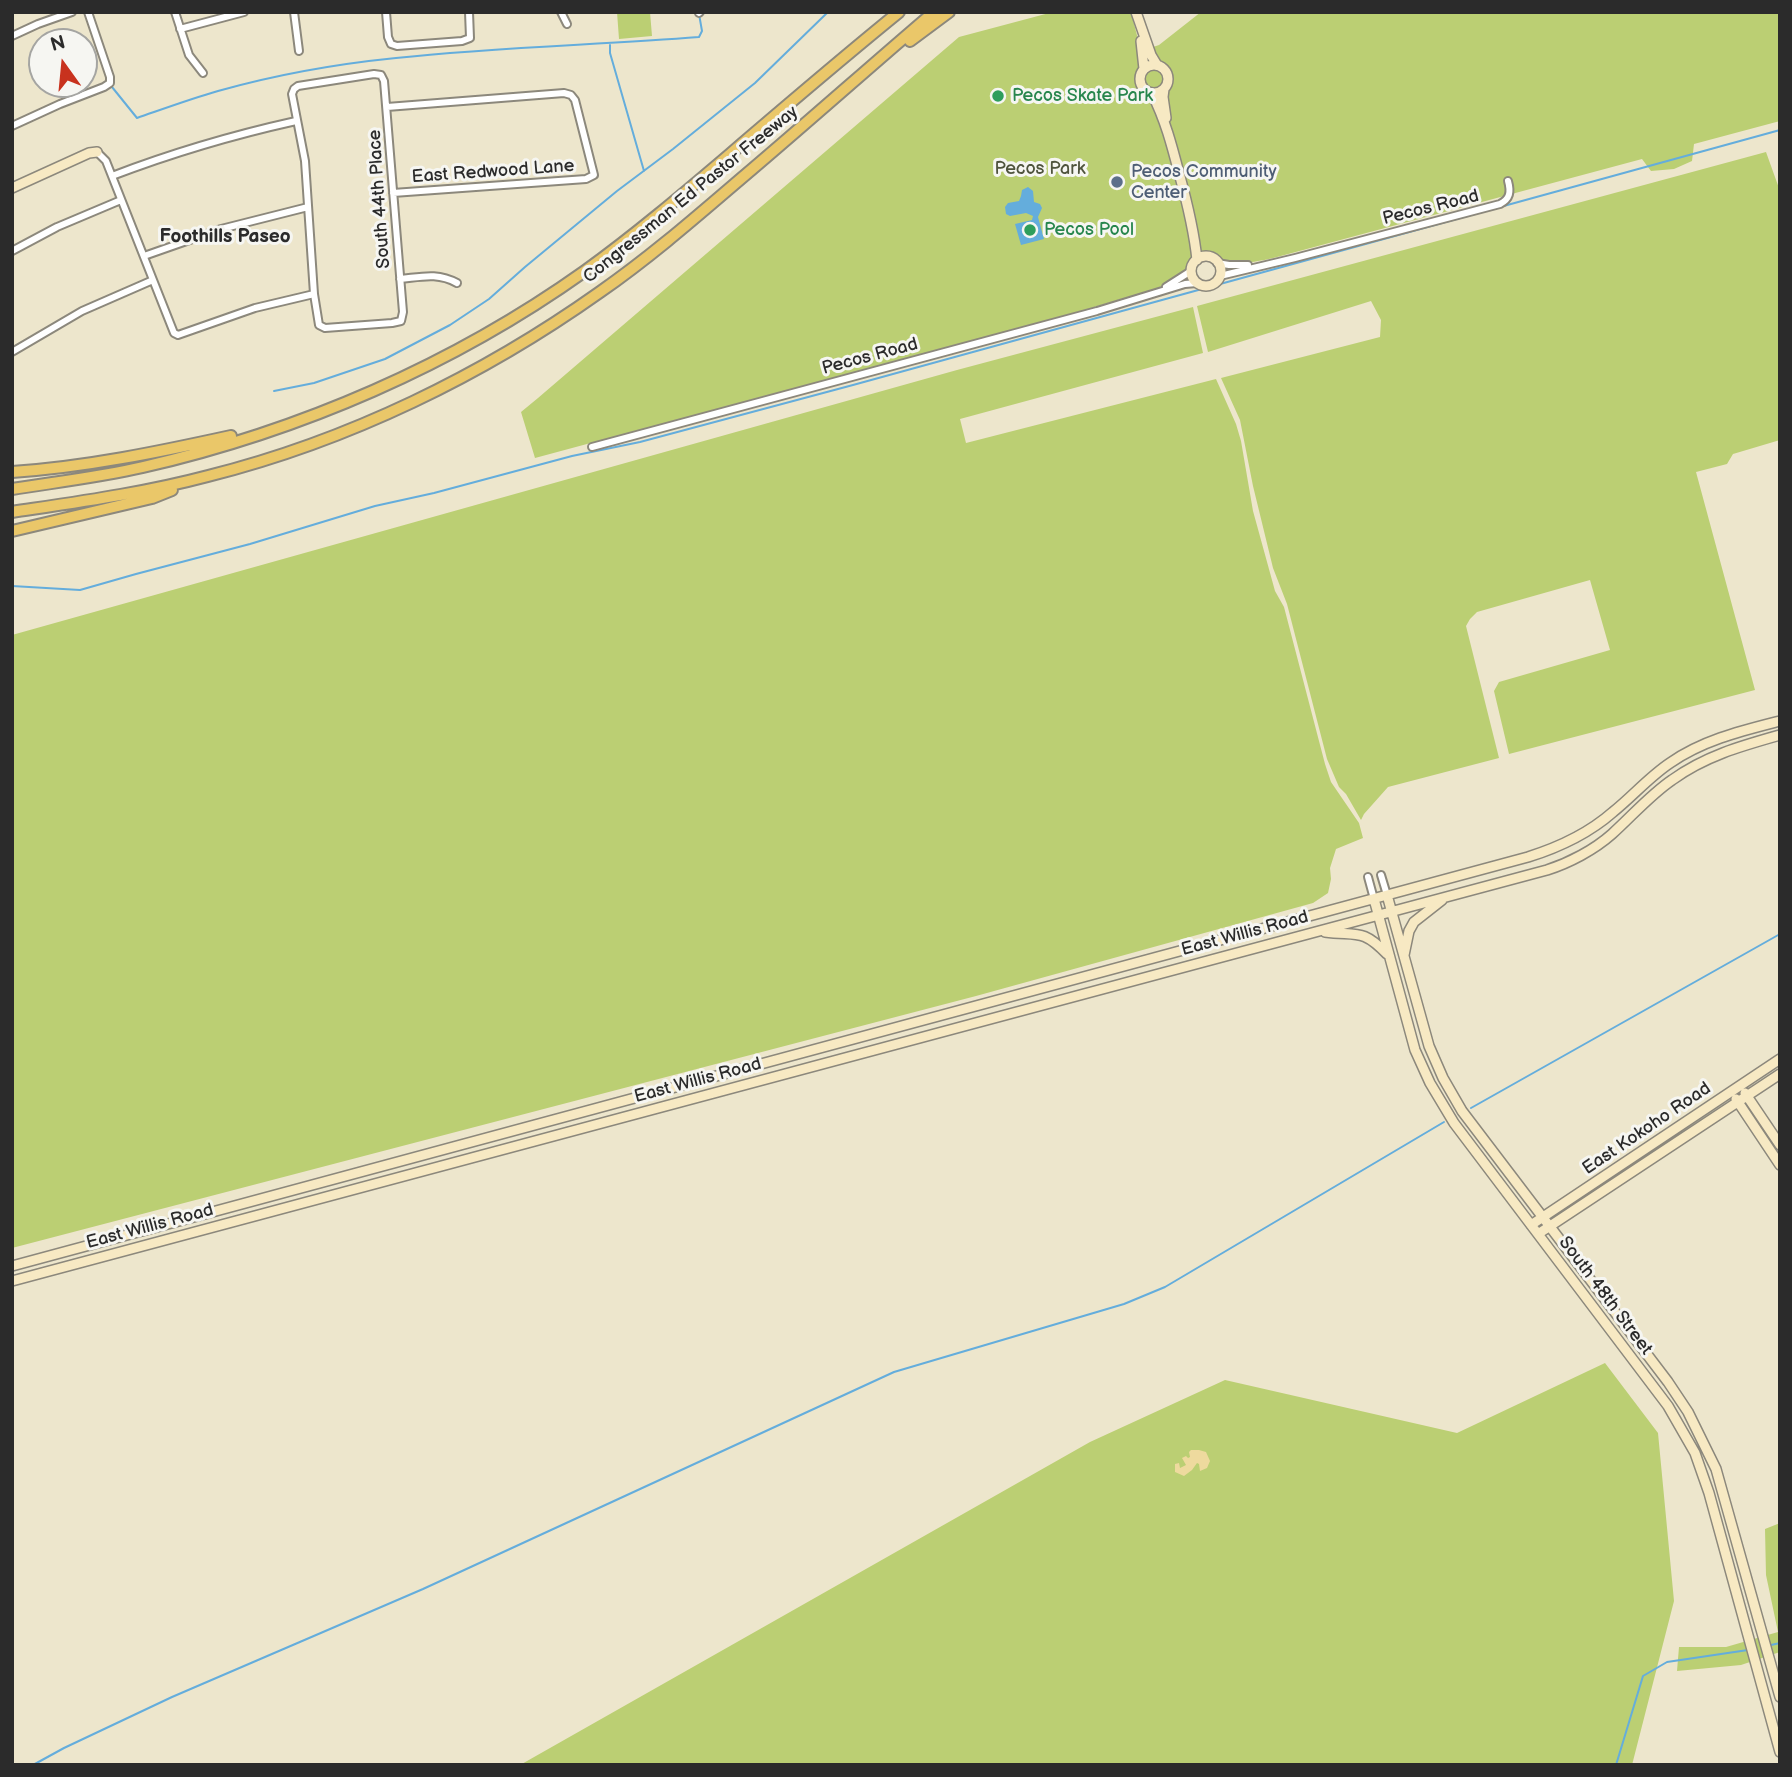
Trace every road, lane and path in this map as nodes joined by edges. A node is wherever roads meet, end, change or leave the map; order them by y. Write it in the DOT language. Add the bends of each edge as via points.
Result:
graph roads {
  1 [pos="72,12"];
  2 [pos="89,12"];
  3 [pos="175,12"];
  4 [pos="244,12"];
  5 [pos="293,12"];
  6 [pos="386,12"];
  7 [pos="469,12"];
  8 [pos="561,12"];
  9 [pos="891,12"];
  10 [pos="899,12"];
  11 [pos="934,12"];
  12 [pos="949,12"];
  13 [pos="1137,17"];
  14 [pos="567,24"];
  15 [pos="180,29"];
  16 [pos="12,36"];
  17 [pos="299,51"];
  18 [pos="1157,65"];
  19 [pos="830,68"];
  20 [pos="1144,69"];
  21 [pos="203,73"];
  22 [pos="849,87"];
  23 [pos="1164,89"];
  24 [pos="1152,94"];
  25 [pos="387,107"];
  26 [pos="296,121"];
  27 [pos="12,126"];
  28 [pos="1166,126"];
  29 [pos="97,152"];
  30 [pos="112,176"];
  31 [pos="1508,181"];
  32 [pos="12,188"];
  33 [pos="393,193"];
  34 [pos="121,200"];
  35 [pos="308,207"];
  36 [pos="1193,224"];
  37 [pos="12,251"];
  38 [pos="144,256"];
  39 [pos="1208,257"];
  40 [pos="1197,260"];
  41 [pos="1217,263"];
  42 [pos="1261,265"];
  43 [pos="1191,271"];
  44 [pos="1220,276"];
  45 [pos="400,279"];
  46 [pos="153,280"];
  47 [pos="457,283"];
  48 [pos="1197,283"];
  49 [pos="1156,293"];
  50 [pos="314,294"];
  51 [pos="12,352"];
  52 [pos="292,423"];
  53 [pos="592,447"];
  54 [pos="12,472"];
  55 [pos="208,477"];
  56 [pos="12,489"];
  57 [pos="12,512"];
  58 [pos="12,531"];
  59 [pos="1780,721"];
  60 [pos="1780,735"];
  61 [pos="1652,776"];
  62 [pos="1661,787"];
  63 [pos="1528,857"];
  64 [pos="1533,873"];
  65 [pos="1381,875"];
  66 [pos="1368,877"];
  67 [pos="1387,895"];
  68 [pos="1445,897"];
  69 [pos="1374,899"];
  70 [pos="1391,911"];
  71 [pos="1378,915"];
  72 [pos="1319,931"];
  73 [pos="1389,956"];
  74 [pos="1403,956"];
  75 [pos="1780,1059"];
  76 [pos="1780,1074"];
  77 [pos="1741,1086"];
  78 [pos="672,1089"];
  79 [pos="1731,1092"];
  80 [pos="1747,1096"];
  81 [pos="1738,1102"];
  82 [pos="676,1103"];
  83 [pos="1780,1144"];
  84 [pos="1780,1165"];
  85 [pos="1542,1217"];
  86 [pos="1531,1224"];
  87 [pos="1550,1227"];
  88 [pos="1538,1234"];
  89 [pos="12,1266"];
  90 [pos="12,1280"];
  91 [pos="1780,1697"];
  92 [pos="1780,1752"];
  1 -- 16 [label="street"];
  2 -- 27 [label="street" via="110,83"];
  3 -- 15 [label="street"];
  4 -- 15 [label="street"];
  5 -- 17 [label="street"];
  6 -- 7 [label="street" via="388,37 397,46 470,38"];
  8 -- 14 [label="street"];
  9 -- 19 [label="highway"];
  10 -- 19 [label="highway, Congressman Ed Pastor Freeway"];
  11 -- 22 [label="highway, Congressman Ed Pastor Freeway"];
  12 -- 22 [label="highway"];
  13 -- 18 [label="main road"];
  13 -- 20 [label="main road"];
  15 -- 21 [label="street" via="188,55"];
  18 -- 20 [label="main road"];
  18 -- 23 [label="main road" via="1168,75"];
  19 -- 52 [label="highway, Congressman Ed Pastor Freeway" via="645,226 542,300 409,374"];
  20 -- 24 [label="main road" via="1140,84"];
  22 -- 55 [label="highway, Congressman Ed Pastor Freeway" via="663,245 537,334 471,373 377,417"];
  23 -- 24 [label="main road"];
  23 -- 28 [label="main road"];
  24 -- 28 [label="main road"];
  25 -- 26 [label="street, South 44th Place" via="384,80 374,74 298,86 292,94"];
  25 -- 33 [label="street, South 44th Place"];
  25 -- 33 [label="street, East Redwood Lane" via="571,95 594,175"];
  26 -- 30 [label="street" via="187,149"];
  26 -- 35 [label="street"];
  28 -- 36 [label="main road"];
  29 -- 30 [label="street"];
  29 -- 32 [label="main road"];
  30 -- 34 [label="street"];
  31 -- 42 [label="street, Pecos Road" via="1509,197 1500,204"];
  33 -- 45 [label="street, South 44th Place"];
  34 -- 37 [label="street"];
  34 -- 38 [label="street"];
  35 -- 38 [label="street" via="221,229"];
  35 -- 50 [label="street"];
  36 -- 39 [label="main road"];
  36 -- 40 [label="main road"];
  38 -- 46 [label="street"];
  39 -- 40 [label="main road"];
  39 -- 41 [label="main road"];
  40 -- 43 [label="main road"];
  41 -- 42 [label="street, Pecos Road"];
  41 -- 44 [label="main road"];
  42 -- 44 [label="street, Pecos Road"];
  43 -- 48 [label="main road"];
  43 -- 49 [label="street, Pecos Road"];
  44 -- 48 [label="main road" via="1208,286"];
  45 -- 47 [label="street" via="432,276"];
  45 -- 50 [label="street, South 44th Place" via="403,312 401,321 391,323 325,328 319,325"];
  46 -- 50 [label="street" via="178,335 255,308"];
  46 -- 51 [label="street" via="82,311"];
  48 -- 49 [label="street, Pecos Road"];
  49 -- 53 [label="street, Pecos Road"];
  52 -- 54 [label="highway" via="119,460"];
  52 -- 56 [label="highway, Congressman Ed Pastor Freeway" via="146,466"];
  55 -- 57 [label="highway, Congressman Ed Pastor Freeway"];
  55 -- 58 [label="highway" via="152,498"];
  59 -- 61 [label="main road, East Willis Road" via="1704,743"];
  60 -- 62 [label="main road, East Willis Road" via="1710,757"];
  61 -- 62 [label="main road"];
  61 -- 63 [label="main road, East Willis Road" via="1583,834"];
  62 -- 64 [label="main road, East Willis Road" via="1602,841 1556,867"];
  63 -- 64 [label="main road"];
  63 -- 67 [label="main road, East Willis Road"];
  64 -- 68 [label="main road, East Willis Road"];
  65 -- 67 [label="street, South 48th Street"];
  66 -- 69 [label="street, South 48th Street"];
  67 -- 69 [label="main road, East Willis Road"];
  67 -- 70 [label="main road, South 48th Street"];
  68 -- 70 [label="main road, East Willis Road"];
  68 -- 74 [label="main road" via="1414,922"];
  69 -- 71 [label="main road, South 48th Street"];
  69 -- 78 [label="main road, East Willis Road"];
  70 -- 71 [label="main road, East Willis Road"];
  70 -- 74 [label="main road, South 48th Street"];
  71 -- 72 [label="main road, East Willis Road"];
  71 -- 73 [label="main road, South 48th Street"];
  72 -- 73 [label="main road" via="1362,935"];
  72 -- 82 [label="main road, East Willis Road"];
  73 -- 86 [label="main road, South 48th Street" via="1415,1050 1430,1083 1454,1123"];
  74 -- 85 [label="main road, South 48th Street" via="1443,1078 1462,1111"];
  75 -- 77 [label="main road, East Kokoho Road"];
  76 -- 80 [label="main road, East Kokoho Road"];
  77 -- 79 [label="main road, East Kokoho Road"];
  77 -- 80 [label="main road"];
  78 -- 82 [label="main road"];
  78 -- 89 [label="main road, East Willis Road"];
  79 -- 81 [label="main road"];
  79 -- 85 [label="main road, East Kokoho Road"];
  80 -- 81 [label="main road, East Kokoho Road"];
  80 -- 83 [label="main road"];
  81 -- 84 [label="main road"];
  81 -- 87 [label="main road, East Kokoho Road"];
  82 -- 90 [label="main road, East Willis Road"];
  85 -- 86 [label="main road, East Kokoho Road"];
  85 -- 87 [label="main road, South 48th Street"];
  86 -- 88 [label="main road, South 48th Street"];
  87 -- 88 [label="main road, East Kokoho Road"];
  87 -- 91 [label="main road, South 48th Street" via="1668,1382 1704,1442 1722,1486"];
  88 -- 92 [label="main road, South 48th Street" via="1668,1406 1695,1454"];
}
